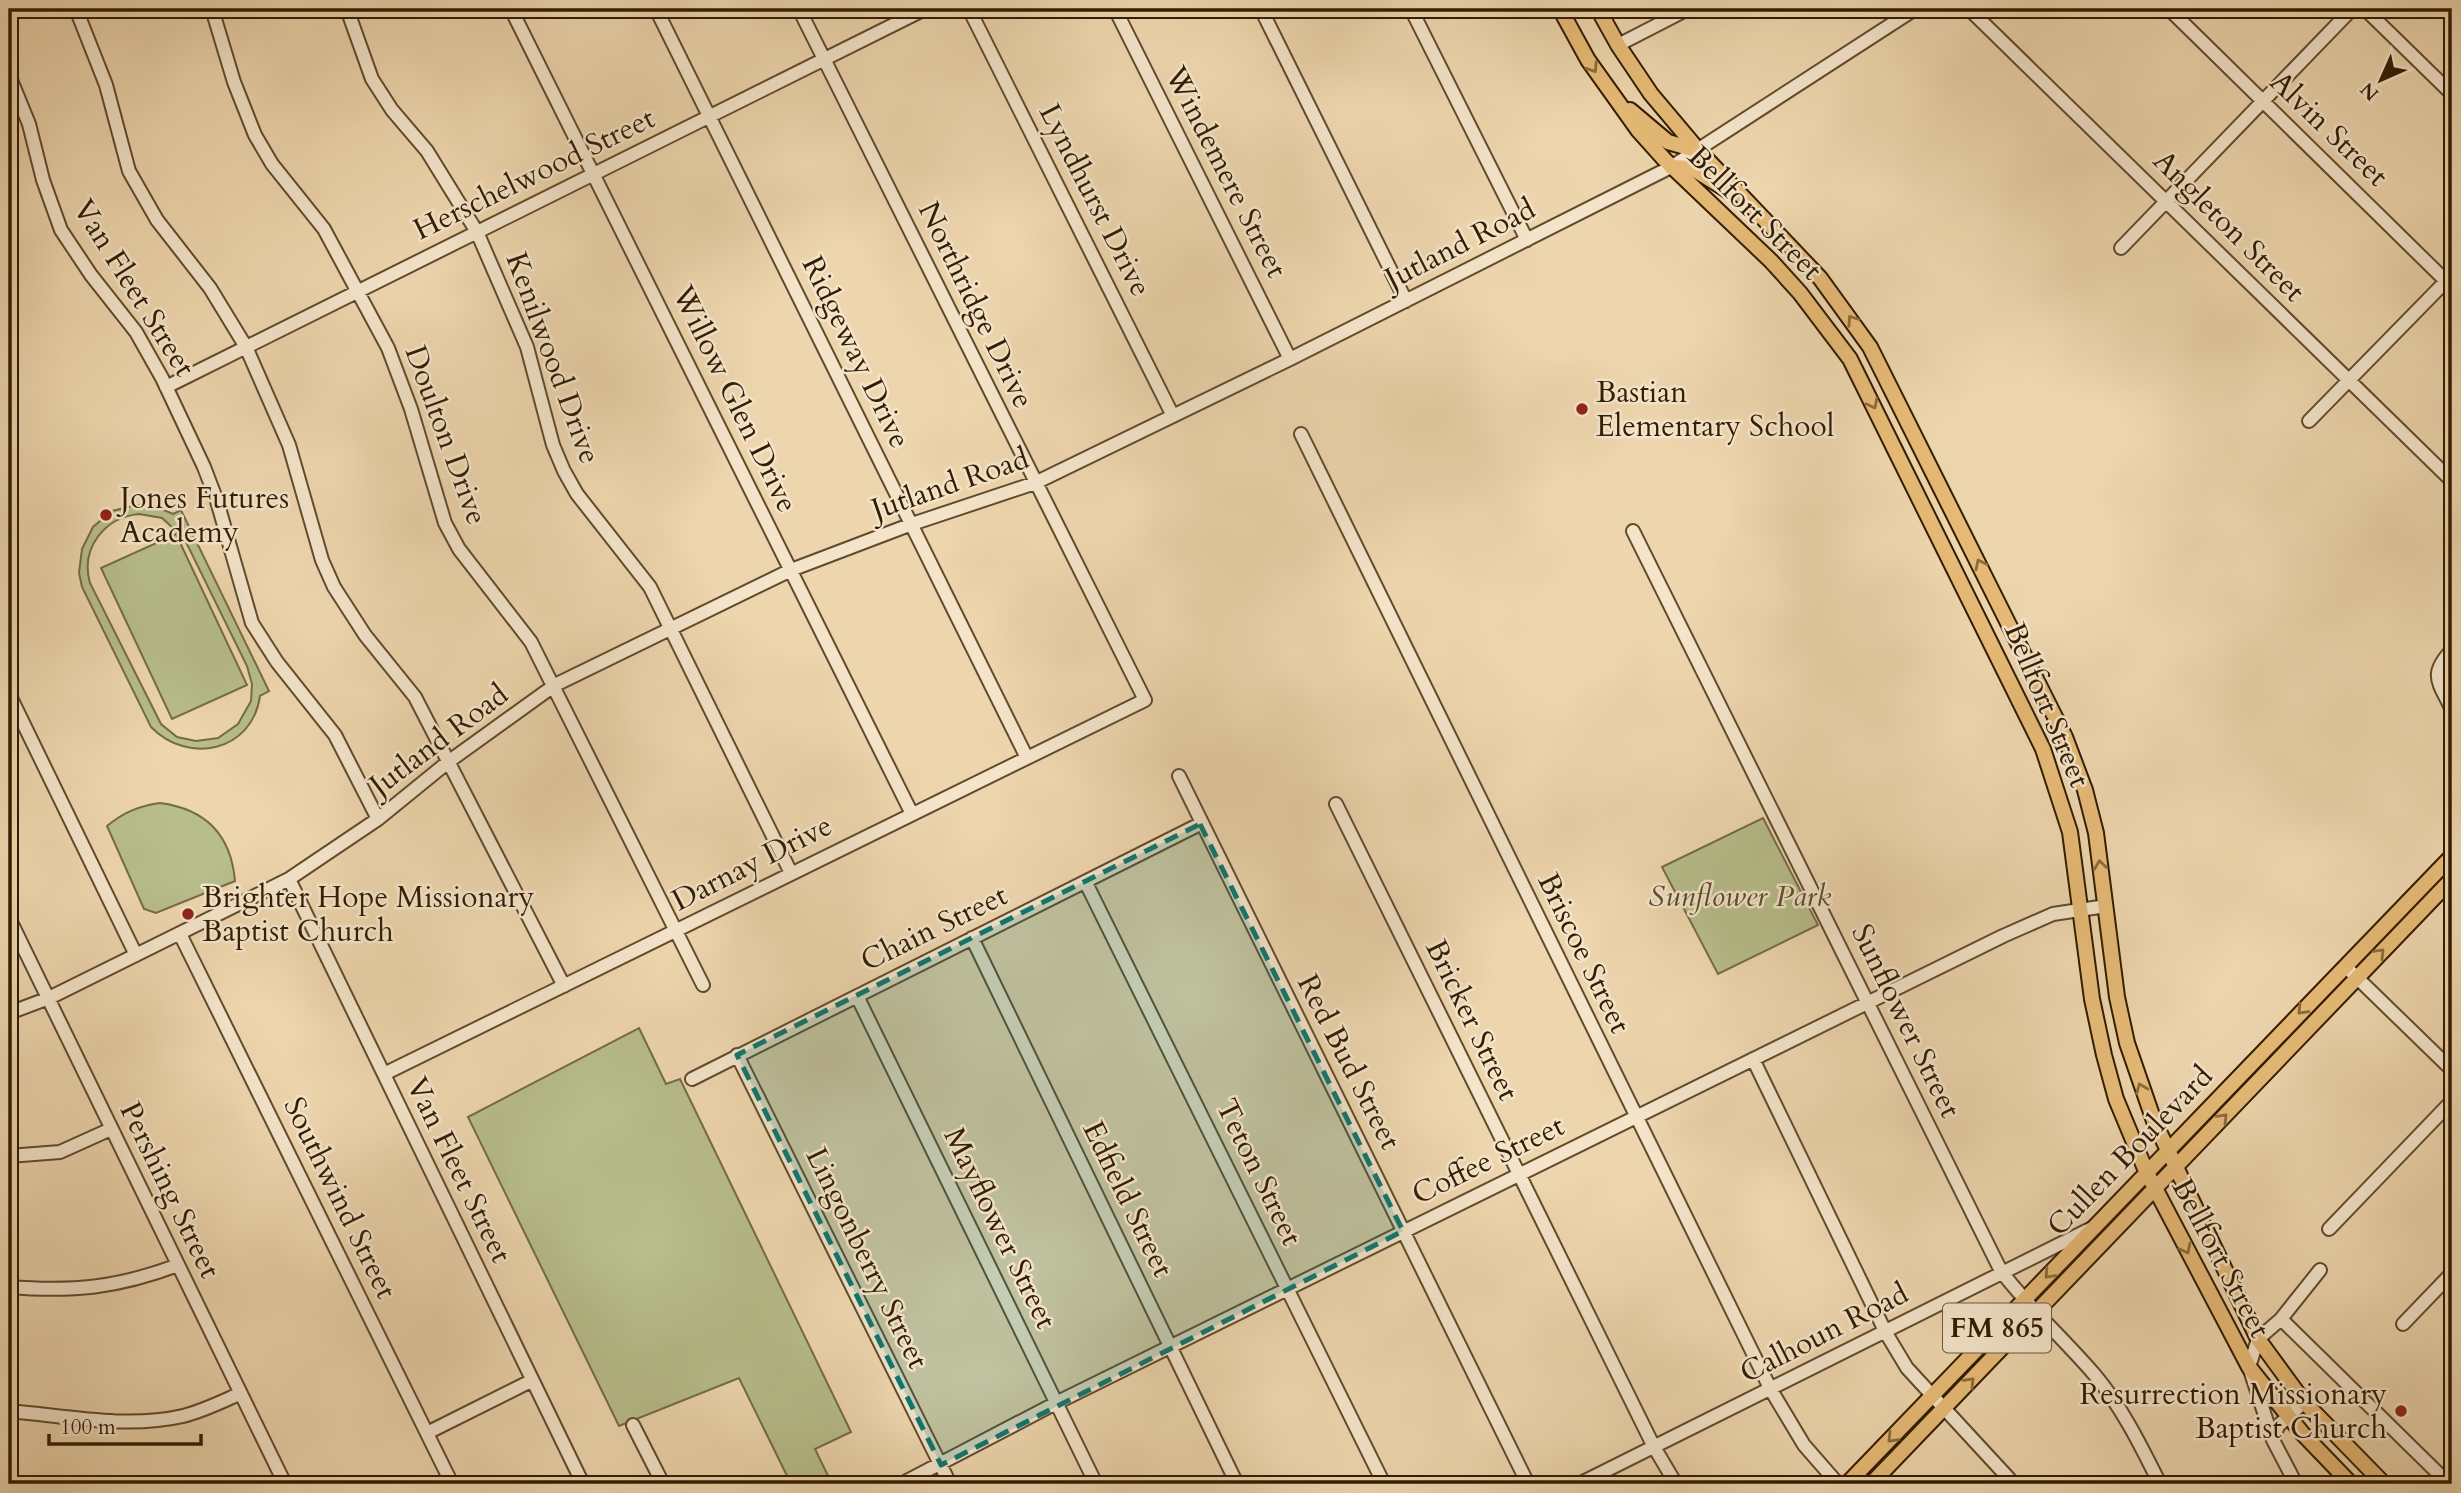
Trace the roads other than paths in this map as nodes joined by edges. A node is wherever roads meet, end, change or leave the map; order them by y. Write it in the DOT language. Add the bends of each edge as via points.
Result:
graph roads {
  1 [pos="76,9"];
  2 [pos="212,9"];
  3 [pos="347,9"];
  4 [pos="511,9"];
  5 [pos="656,9"];
  6 [pos="799,9"];
  7 [pos="925,9"];
  8 [pos="969,9"];
  9 [pos="1115,9"];
  10 [pos="1261,9"];
  11 [pos="1411,9"];
  12 [pos="1560,9"];
  13 [pos="1598,9"];
  14 [pos="1688,9"];
  15 [pos="1915,9"];
  16 [pos="1969,9"];
  17 [pos="2169,9"];
  18 [pos="2352,9"];
  19 [pos="2365,9"];
  20 [pos="1618,45"];
  21 [pos="824,59"];
  22 [pos="9,75"];
  23 [pos="1609,92"];
  24 [pos="2452,94"];
  25 [pos="2262,100"];
  26 [pos="709,116"];
  27 [pos="1699,151"];
  28 [pos="1671,167"];
  29 [pos="594,174"];
  30 [pos="2166,200"];
  31 [pos="1748,205"];
  32 [pos="477,232"];
  33 [pos="1527,240"];
  34 [pos="1787,243"];
  35 [pos="2121,248"];
  36 [pos="1771,261"];
  37 [pos="2450,281"];
  38 [pos="359,291"];
  39 [pos="1406,301"];
  40 [pos="246,347"];
  41 [pos="1870,347"];
  42 [pos="1290,359"];
  43 [pos="1850,359"];
  44 [pos="2350,380"];
  45 [pos="166,387"];
  46 [pos="1173,416"];
  47 [pos="2309,421"];
  48 [pos="1301,434"];
  49 [pos="1938,477"];
  50 [pos="2452,481"];
  51 [pos="1035,483"];
  52 [pos="1915,487"];
  53 [pos="912,524"];
  54 [pos="1633,531"];
  55 [pos="791,570"];
  56 [pos="2001,605"];
  57 [pos="1981,617"];
  58 [pos="670,627"];
  59 [pos="2452,650"];
  60 [pos="555,685"];
  61 [pos="9,694"];
  62 [pos="1145,700"];
  63 [pos="2452,710"];
  64 [pos="2065,737"];
  65 [pos="2043,749"];
  66 [pos="1026,756"];
  67 [pos="448,762"];
  68 [pos="1179,776"];
  69 [pos="1336,804"];
  70 [pos="911,812"];
  71 [pos="378,819"];
  72 [pos="1200,824"];
  73 [pos="2452,856"];
  74 [pos="791,873"];
  75 [pos="2432,876"];
  76 [pos="289,879"];
  77 [pos="1086,883"];
  78 [pos="2449,887"];
  79 [pos="2106,906"];
  80 [pos="2081,908"];
  81 [pos="9,918"];
  82 [pos="676,930"];
  83 [pos="180,934"];
  84 [pos="972,938"];
  85 [pos="136,955"];
  86 [pos="2345,966"];
  87 [pos="2357,977"];
  88 [pos="703,985"];
  89 [pos="564,986"];
  90 [pos="857,996"];
  91 [pos="2117,997"];
  92 [pos="49,998"];
  93 [pos="2092,999"];
  94 [pos="1867,1001"];
  95 [pos="9,1013"];
  96 [pos="737,1055"];
  97 [pos="1752,1059"];
  98 [pos="2452,1070"];
  99 [pos="384,1074"];
  100 [pos="692,1079"];
  101 [pos="2452,1101"];
  102 [pos="1635,1118"];
  103 [pos="111,1129"];
  104 [pos="2168,1151"];
  105 [pos="9,1156"];
  106 [pos="2176,1168"];
  107 [pos="2146,1171"];
  108 [pos="1520,1175"];
  109 [pos="2155,1188"];
  110 [pos="2092,1228"];
  111 [pos="2329,1229"];
  112 [pos="1404,1231"];
  113 [pos="178,1265"];
  114 [pos="2320,1270"];
  115 [pos="2001,1271"];
  116 [pos="2452,1273"];
  117 [pos="9,1287"];
  118 [pos="1287,1289"];
  119 [pos="2023,1300"];
  120 [pos="2036,1313"];
  121 [pos="2281,1319"];
  122 [pos="2403,1324"];
  123 [pos="1886,1333"];
  124 [pos="2258,1339"];
  125 [pos="1171,1346"];
  126 [pos="2249,1367"];
  127 [pos="531,1381"];
  128 [pos="1771,1390"];
  129 [pos="239,1394"];
  130 [pos="1932,1397"];
  131 [pos="2304,1402"];
  132 [pos="1056,1403"];
  133 [pos="1945,1408"];
  134 [pos="9,1411"];
  135 [pos="2288,1416"];
  136 [pos="634,1424"];
  137 [pos="427,1433"];
  138 [pos="2273,1440"];
  139 [pos="1654,1447"];
  140 [pos="941,1465"];
  141 [pos="285,1484"];
  142 [pos="452,1484"];
  143 [pos="583,1484"];
  144 [pos="663,1484"];
  145 [pos="901,1484"];
  146 [pos="950,1484"];
  147 [pos="1096,1484"];
  148 [pos="1237,1484"];
  149 [pos="1384,1484"];
  150 [pos="1528,1484"];
  151 [pos="1579,1484"];
  152 [pos="1676,1484"];
  153 [pos="1838,1484"];
  154 [pos="1847,1484"];
  155 [pos="1871,1484"];
  156 [pos="2014,1484"];
  157 [pos="2160,1484"];
  158 [pos="2296,1484"];
  159 [pos="2351,1484"];
  160 [pos="2384,1484"];
  161 [pos="2449,1484"];
  1 -- 40 [label="street" via="106,85 129,171 157,220 210,288"];
  2 -- 38 [label="street, Doulton Drive" via="255,135 324,229"];
  3 -- 32 [label="street, Kenilwood Drive" via="372,79 427,151"];
  4 -- 29 [label="street, Willow Glen Drive"];
  5 -- 26 [label="street, Ridgeway Drive"];
  6 -- 21 [label="street, Northridge Drive"];
  7 -- 21 [label="street, Herschelwood Street"];
  8 -- 46 [label="street, Lyndhurst Drive"];
  9 -- 42 [label="street, Windemere Street"];
  10 -- 39 [label="street"];
  11 -- 33 [label="street"];
  12 -- 23 [label="main road, Bellfort Street, one-way"];
  13 -- 20 [label="main road, Bellfort Street"];
  14 -- 20 [label="street"];
  15 -- 27 [label="street, Jutland Road"];
  16 -- 30 [label="street, Angleton Street"];
  17 -- 25 [label="street, Alvin Street"];
  18 -- 25 [label="street"];
  19 -- 24 [label="street"];
  20 -- 27 [label="main road, Bellfort Street" via="1651,94"];
  21 -- 26 [label="street, Herschelwood Street"];
  21 -- 51 [label="street, Northridge Drive"];
  22 -- 45 [label="street, Van Fleet Street" via="61,230 136,332"];
  23 -- 27 [label="main road" via="1668,142"];
  23 -- 28 [label="main road, Bellfort Street"];
  25 -- 30 [label="street"];
  25 -- 37 [label="street, Alvin Street"];
  26 -- 29 [label="street, Herschelwood Street"];
  26 -- 53 [label="street, Ridgeway Drive"];
  27 -- 28 [label="street, Jutland Road"];
  27 -- 31 [label="main road, Bellfort Street"];
  28 -- 31 [label="main road" via="1692,168"];
  28 -- 33 [label="street, Jutland Road"];
  28 -- 36 [label="main road, Bellfort Street"];
  29 -- 32 [label="street, Herschelwood Street"];
  29 -- 55 [label="street, Willow Glen Drive"];
  30 -- 35 [label="street"];
  30 -- 44 [label="street, Angleton Street"];
  31 -- 34 [label="main road, Bellfort Street"];
  32 -- 38 [label="street, Herschelwood Street"];
  32 -- 58 [label="street, Kenilwood Drive" via="527,347 564,471 583,503 650,587"];
  33 -- 39 [label="street, Jutland Road"];
  34 -- 36 [label="main road"];
  41 -- 34 [label="main road, Bellfort Street, one-way" via="1848,313"];
  36 -- 43 [label="main road, Bellfort Street"];
  37 -- 44 [label="street"];
  38 -- 40 [label="street, Herschelwood Street"];
  38 -- 60 [label="street, Doulton Drive" via="411,409 444,523 531,642"];
  39 -- 42 [label="street, Jutland Road"];
  40 -- 45 [label="street, Herschelwood Street"];
  40 -- 67 [label="street" via="289,445 322,561 334,587 415,697"];
  41 -- 43 [label="main road"];
  41 -- 49 [label="main road, Bellfort Street"];
  42 -- 46 [label="street, Jutland Road"];
  43 -- 52 [label="main road, Bellfort Street, one-way"];
  44 -- 47 [label="street"];
  44 -- 50 [label="street, Angleton Street"];
  45 -- 71 [label="street, Van Fleet Street" via="218,502 252,623 335,735"];
  46 -- 51 [label="street, Jutland Road"];
  48 -- 102 [label="street, Briscoe Street"];
  49 -- 52 [label="main road"];
  56 -- 49 [label="main road, Bellfort Street, one-way"];
  51 -- 53 [label="street, Jutland Road"];
  51 -- 62 [label="street, Northridge Drive"];
  52 -- 57 [label="main road, Bellfort Street"];
  53 -- 55 [label="street, Jutland Road"];
  53 -- 66 [label="street, Ridgeway Drive"];
  54 -- 94 [label="street, Sunflower Street"];
  55 -- 58 [label="street, Jutland Road"];
  55 -- 70 [label="street, Willow Glen Drive"];
  56 -- 57 [label="main road"];
  56 -- 64 [label="main road, Bellfort Street"];
  57 -- 65 [label="main road, Bellfort Street"];
  58 -- 60 [label="street, Jutland Road"];
  58 -- 74 [label="street, Kenilwood Drive"];
  59 -- 63 [label="street" via="2438,665 2436,675"];
  60 -- 67 [label="street, Jutland Road"];
  60 -- 82 [label="street, Doulton Drive"];
  61 -- 85 [label="street"];
  62 -- 66 [label="street, Darnay Drive"];
  64 -- 65 [label="main road"];
  79 -- 64 [label="main road, Bellfort Street, one-way" via="2096,833"];
  65 -- 80 [label="main road, Bellfort Street" via="2070,832"];
  66 -- 70 [label="street, Darnay Drive"];
  67 -- 71 [label="street, Jutland Road"];
  67 -- 89 [label="street"];
  68 -- 72 [label="street, Red Bud Street"];
  69 -- 108 [label="street, Bricker Street"];
  70 -- 74 [label="street, Darnay Drive"];
  71 -- 76 [label="street, Jutland Road"];
  72 -- 77 [label="street, Chain Street"];
  72 -- 112 [label="street, Red Bud Street"];
  73 -- 75 [label="main road, Cullen Boulevard / FM 865"];
  74 -- 82 [label="street, Darnay Drive"];
  75 -- 78 [label="street"];
  75 -- 86 [label="main road, Cullen Boulevard / FM 865"];
  76 -- 83 [label="street, Jutland Road"];
  76 -- 99 [label="street, Van Fleet Street"];
  77 -- 84 [label="street, Chain Street"];
  77 -- 118 [label="street, Teton Street"];
  87 -- 78 [label="main road, Cullen Boulevard / FM 865, one-way"];
  79 -- 80 [label="street, Coffee Street"];
  79 -- 91 [label="main road, Bellfort Street"];
  80 -- 93 [label="main road, Bellfort Street"];
  80 -- 94 [label="street, Coffee Street" via="2017,929"];
  81 -- 92 [label="street, Pershing Street"];
  82 -- 88 [label="street, Doulton Drive"];
  82 -- 89 [label="street, Darnay Drive"];
  83 -- 85 [label="street, Jutland Road"];
  83 -- 137 [label="street, Southwind Street"];
  84 -- 90 [label="street, Chain Street"];
  84 -- 125 [label="street, Edfield Street"];
  85 -- 92 [label="street, Jutland Road"];
  86 -- 87 [label="street"];
  86 -- 104 [label="main road, Cullen Boulevard / FM 865, one-way"];
  87 -- 98 [label="street"];
  106 -- 87 [label="main road, Cullen Boulevard / FM 865, one-way"];
  89 -- 99 [label="street, Darnay Drive"];
  90 -- 96 [label="street, Chain Street"];
  90 -- 132 [label="street, Mayflower Street"];
  91 -- 93 [label="main road"];
  104 -- 91 [label="main road, Bellfort Street, one-way" via="2137,1078"];
  92 -- 95 [label="street, Jutland Road"];
  92 -- 103 [label="street, Pershing Street"];
  93 -- 107 [label="main road, Bellfort Street" via="2116,1099"];
  94 -- 97 [label="street, Coffee Street"];
  94 -- 115 [label="street, Sunflower Street"];
  96 -- 100 [label="street, Chain Street"];
  96 -- 140 [label="street, Lingonberry Street"];
  97 -- 102 [label="street, Coffee Street"];
  97 -- 123 [label="street"];
  99 -- 127 [label="street, Van Fleet Street"];
  101 -- 111 [label="street"];
  102 -- 108 [label="street, Coffee Street"];
  102 -- 128 [label="street, Briscoe Street"];
  103 -- 105 [label="street" via="60,1152"];
  103 -- 113 [label="street, Pershing Street"];
  104 -- 106 [label="main road, Bellfort Street"];
  104 -- 107 [label="main road, Cullen Boulevard / FM 865"];
  106 -- 109 [label="main road, Cullen Boulevard / FM 865"];
  106 -- 124 [label="main road, Bellfort Street"];
  107 -- 109 [label="main road, Bellfort Street"];
  107 -- 110 [label="main road, Cullen Boulevard / FM 865"];
  108 -- 112 [label="street, Coffee Street"];
  108 -- 139 [label="street, Bricker Street"];
  109 -- 120 [label="main road, Cullen Boulevard / FM 865"];
  109 -- 126 [label="main road, Bellfort Street, one-way"];
  110 -- 115 [label="street, Calhoun Road"];
  110 -- 119 [label="main road, Cullen Boulevard / FM 865, one-way"];
  112 -- 118 [label="street, Coffee Street"];
  112 -- 150 [label="street, Red Bud Street"];
  113 -- 117 [label="street" via="115,1286 57,1291"];
  113 -- 129 [label="street, Pershing Street"];
  114 -- 121 [label="street"];
  115 -- 119 [label="street, Sunflower Street"];
  115 -- 123 [label="street, Calhoun Road"];
  116 -- 122 [label="street"];
  118 -- 125 [label="street, Coffee Street"];
  118 -- 149 [label="street, Teton Street"];
  119 -- 120 [label="street, Sunflower Street"];
  119 -- 130 [label="main road, Cullen Boulevard / FM 865"];
  133 -- 120 [label="main road, Cullen Boulevard / FM 865, one-way"];
  120 -- 157 [label="street" via="2094,1375 2135,1433"];
  121 -- 124 [label="street"];
  121 -- 161 [label="street"];
  123 -- 128 [label="street, Calhoun Road"];
  123 -- 130 [label="street" via="1906,1368"];
  124 -- 126 [label="street"];
  124 -- 131 [label="main road, Bellfort Street"];
  125 -- 132 [label="street, Coffee Street"];
  125 -- 148 [label="street, Edfield Street"];
  126 -- 135 [label="main road, Bellfort Street"];
  126 -- 138 [label="street"];
  127 -- 137 [label="street"];
  127 -- 143 [label="street, Van Fleet Street"];
  128 -- 139 [label="street, Calhoun Road"];
  128 -- 153 [label="street, Briscoe Street" via="1804,1445"];
  129 -- 134 [label="street" via="160,1420 117,1421"];
  129 -- 141 [label="street, Pershing Street"];
  130 -- 133 [label="street"];
  130 -- 154 [label="main road, Cullen Boulevard / FM 865, one-way"];
  131 -- 135 [label="street"];
  131 -- 160 [label="main road, Bellfort Street"];
  132 -- 140 [label="street, Coffee Street"];
  132 -- 147 [label="street, Mayflower Street"];
  133 -- 155 [label="main road, Cullen Boulevard / FM 865"];
  133 -- 156 [label="street"];
  135 -- 138 [label="street"];
  135 -- 159 [label="main road, Bellfort Street"];
  136 -- 144 [label="street"];
  137 -- 142 [label="street, Southwind Street"];
  138 -- 158 [label="street"];
  139 -- 151 [label="street, Calhoun Road"];
  139 -- 152 [label="street, Bricker Street"];
  140 -- 145 [label="street, Coffee Street"];
  140 -- 146 [label="street, Lingonberry Street"];
}
